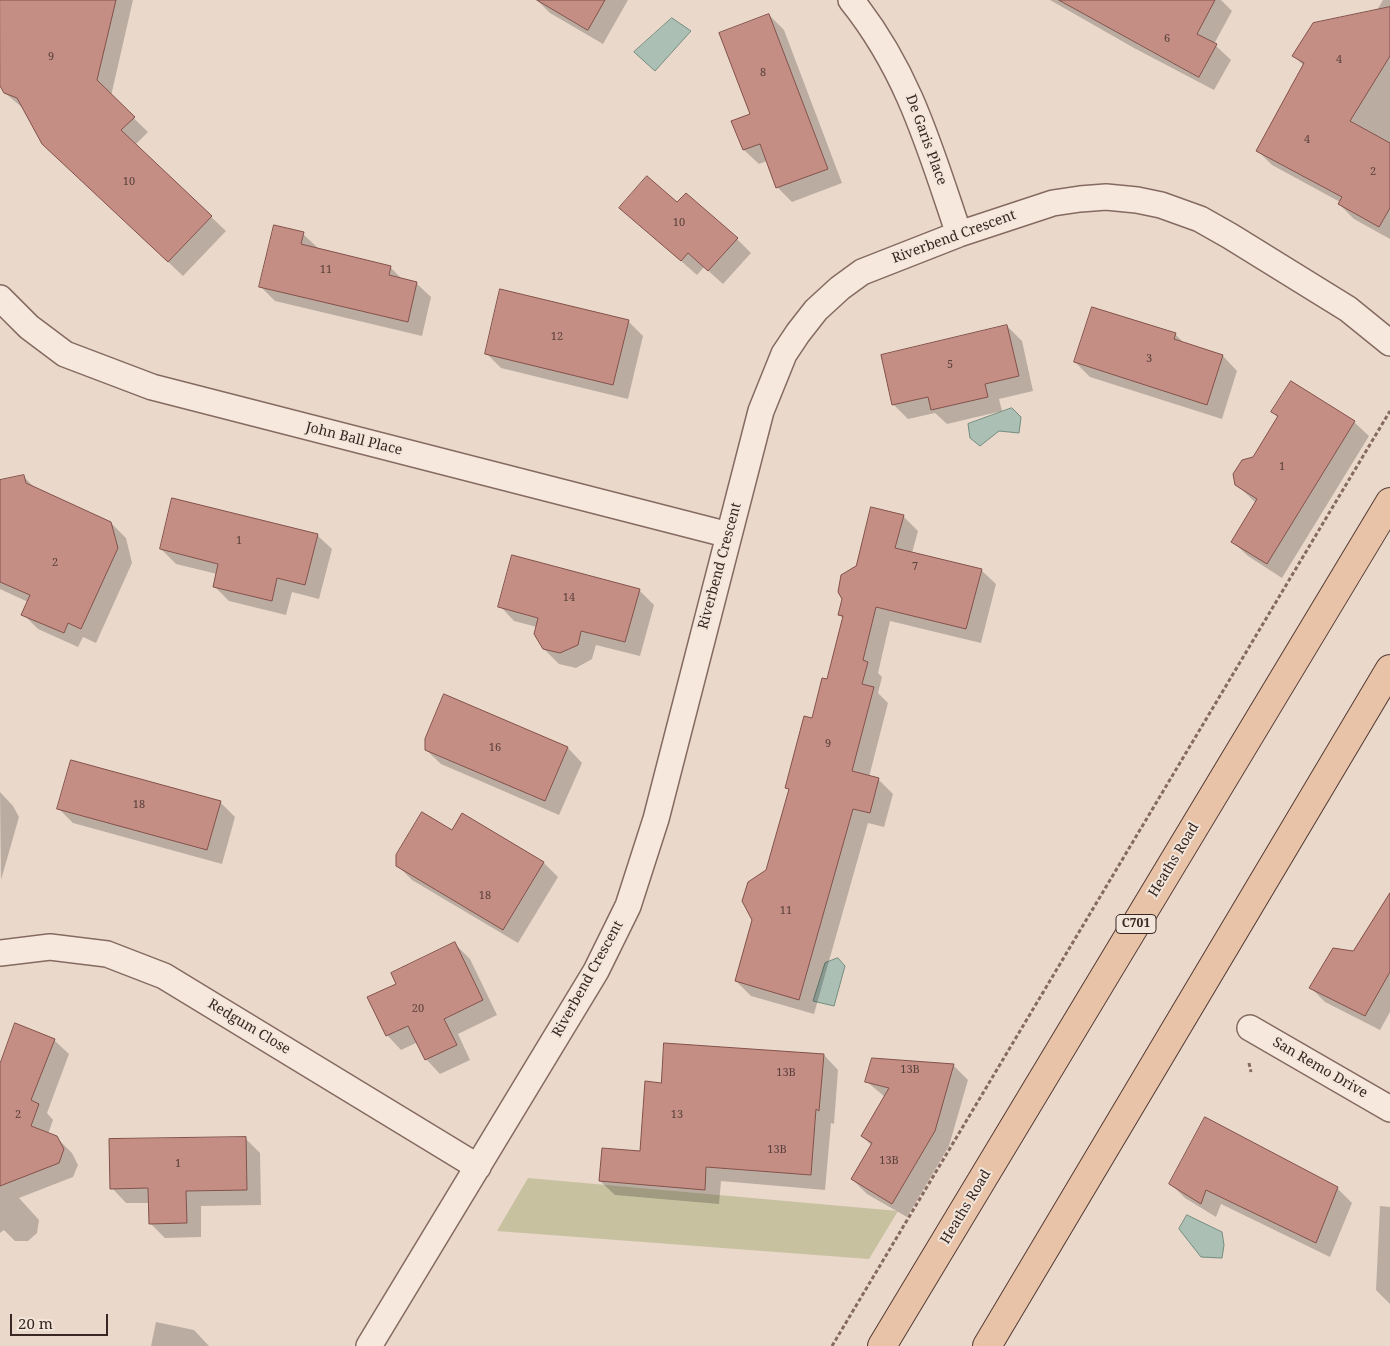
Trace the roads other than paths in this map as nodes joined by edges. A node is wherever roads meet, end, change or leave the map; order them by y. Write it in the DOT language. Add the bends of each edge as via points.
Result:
graph roads {
  1 [pos="851,0"];
  2 [pos="959,234"];
  3 [pos="0,298"];
  4 [pos="1348,309"];
  5 [pos="1390,327"];
  6 [pos="1390,343"];
  7 [pos="1390,502"];
  8 [pos="729,535"];
  9 [pos="1390,669"];
  10 [pos="0,953"];
  11 [pos="1250,1028"];
  12 [pos="1390,1109"];
  13 [pos="478,1167"];
  14 [pos="369,1346"];
  15 [pos="882,1346"];
  16 [pos="987,1346"];
  1 -- 2 [label="street, De Garis Place" via="884,47 919,115"];
  2 -- 4 [label="street, Riverbend Crescent" via="1053,203 1106,197 1136,200 1161,205 1200,220"];
  2 -- 8 [label="street, Riverbend Crescent" via="862,272 840,288 798,332 784,354 768,392"];
  3 -- 8 [label="street, John Ball Place" via="29,327 65,354 152,387"];
  4 -- 5 [label="street, Riverbend Crescent"];
  4 -- 6 [label="street, Riverbend Crescent"];
  7 -- 15 [label="main road, Heaths Road / C701"];
  8 -- 13 [label="street, Riverbend Crescent" via="656,819 628,906 596,971"];
  9 -- 16 [label="main road"];
  10 -- 13 [label="street, Redgum Close" via="50,947 107,954 164,976"];
  11 -- 12 [label="street, San Remo Drive"];
  13 -- 14 [label="street, Riverbend Crescent"];
}
